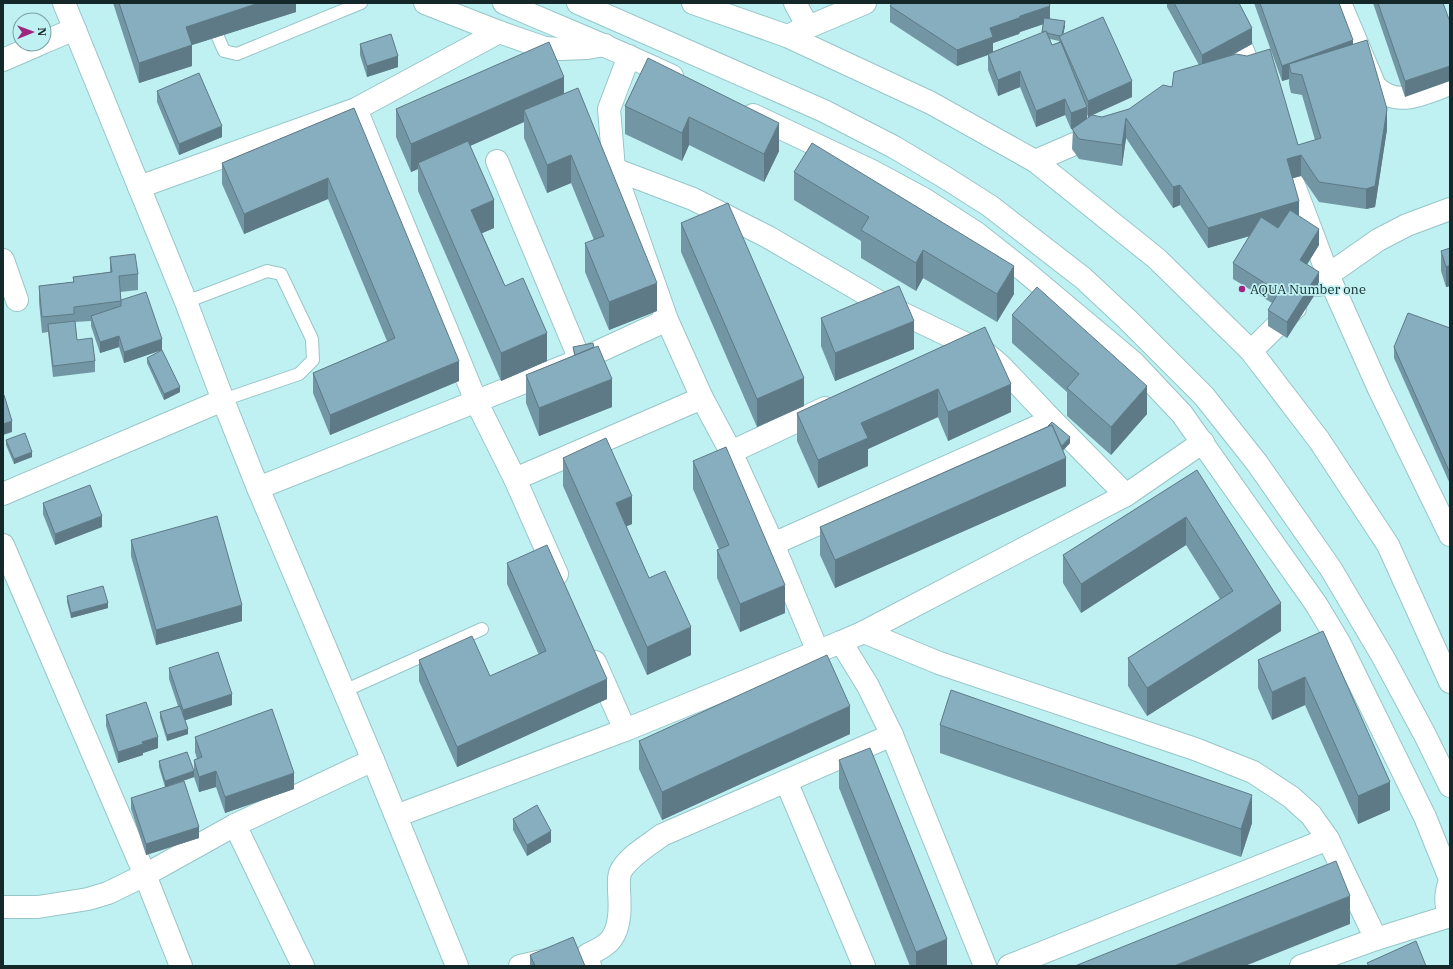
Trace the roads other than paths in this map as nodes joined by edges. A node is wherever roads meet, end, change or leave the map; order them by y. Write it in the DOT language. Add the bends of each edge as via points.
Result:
graph roads {
  1 [pos="64,3"];
  2 [pos="361,3"];
  3 [pos="425,3"];
  4 [pos="504,3"];
  5 [pos="578,3"];
  6 [pos="605,3"];
  7 [pos="693,3"];
  8 [pos="795,3"];
  9 [pos="865,3"];
  10 [pos="1225,3"];
  11 [pos="1340,3"];
  12 [pos="618,21"];
  13 [pos="808,27"];
  14 [pos="75,29"];
  15 [pos="499,32"];
  16 [pos="787,36"];
  17 [pos="218,37"];
  18 [pos="52,39"];
  19 [pos="605,45"];
  20 [pos="22,52"];
  21 [pos="629,56"];
  22 [pos="3,60"];
  23 [pos="1249,68"];
  24 [pos="1228,78"];
  25 [pos="686,83"];
  26 [pos="1450,84"];
  27 [pos="1261,98"];
  28 [pos="736,107"];
  29 [pos="356,109"];
  30 [pos="1121,124"];
  31 [pos="1277,142"];
  32 [pos="497,161"];
  33 [pos="1035,162"];
  34 [pos="614,170"];
  35 [pos="138,187"];
  36 [pos="1450,209"];
  37 [pos="3,260"];
  38 [pos="1328,275"];
  39 [pos="17,300"];
  40 [pos="186,302"];
  41 [pos="667,320"];
  42 [pos="963,343"];
  43 [pos="1251,351"];
  44 [pos="942,353"];
  45 [pos="580,360"];
  46 [pos="702,398"];
  47 [pos="844,399"];
  48 [pos="223,400"];
  49 [pos="476,401"];
  50 [pos="1052,420"];
  51 [pos="1204,442"];
  52 [pos="731,452"];
  53 [pos="515,479"];
  54 [pos="258,488"];
  55 [pos="3,494"];
  56 [pos="1126,495"];
  57 [pos="1450,536"];
  58 [pos="773,544"];
  59 [pos="3,545"];
  60 [pos="565,594"];
  61 [pos="482,630"];
  62 [pos="864,632"];
  63 [pos="841,642"];
  64 [pos="587,644"];
  65 [pos="818,652"];
  66 [pos="1450,682"];
  67 [pos="344,691"];
  68 [pos="625,730"];
  69 [pos="892,735"];
  70 [pos="373,760"];
  71 [pos="786,782"];
  72 [pos="1450,786"];
  73 [pos="396,816"];
  74 [pos="235,825"];
  75 [pos="1328,839"];
  76 [pos="145,875"];
  77 [pos="1450,880"];
  78 [pos="3,907"];
  79 [pos="1450,916"];
  80 [pos="1376,939"];
  81 [pos="1337,960"];
  82 [pos="589,961"];
  83 [pos="181,966"];
  84 [pos="303,966"];
  85 [pos="457,966"];
  86 [pos="520,966"];
  87 [pos="864,966"];
  88 [pos="985,966"];
  89 [pos="1009,966"];
  90 [pos="1301,966"];
  1 -- 14 [label="main road"];
  2 -- 17 [label="lane" via="237,54 224,51"];
  3 -- 15 [label="main road"];
  4 -- 19 [label="main road"];
  5 -- 12 [label="main road"];
  6 -- 12 [label="main road"];
  7 -- 16 [label="main road"];
  8 -- 13 [label="main road"];
  9 -- 13 [label="main road"];
  10 -- 23 [label="main road"];
  11 -- 26 [label="main road" via="1374,86 1381,93 1388,97 1412,98"];
  12 -- 72 [label="main road" via="824,112 894,147 990,206 1083,278 1204,396 1257,463 1331,569 1383,656"];
  13 -- 16 [label="main road"];
  14 -- 18 [label="main road"];
  14 -- 35 [label="main road"];
  15 -- 19 [label="main road" via="545,48 567,49"];
  15 -- 29 [label="main road"];
  16 -- 33 [label="main road" via="931,103"];
  19 -- 21 [label="main road"];
  20 -- 22 [label="main road"];
  21 -- 25 [label="main road"];
  21 -- 34 [label="main road" via="609,109"];
  23 -- 24 [label="main road"];
  23 -- 27 [label="main road"];
  28 -- 51 [label="main road" via="872,171 924,199 975,232 1134,363 1182,414"];
  29 -- 35 [label="main road"];
  29 -- 49 [label="main road"];
  30 -- 33 [label="main road"];
  31 -- 38 [label="main road"];
  32 -- 45 [label="main road"];
  33 -- 43 [label="main road" via="1156,258"];
  34 -- 41 [label="main road"];
  34 -- 42 [label="main road" via="693,199 768,237 883,304"];
  35 -- 40 [label="main road"];
  36 -- 38 [label="main road" via="1407,225 1378,240"];
  37 -- 39 [label="main road"];
  38 -- 43 [label="main road"];
  38 -- 57 [label="main road"];
  40 -- 48 [label="main road"];
  40 -- 48 [label="lane" via="266,271 281,274 312,339 312,360 298,374"];
  41 -- 45 [label="main road"];
  41 -- 46 [label="main road"];
  42 -- 44 [label="main road"];
  42 -- 50 [label="main road" via="987,354 1002,366"];
  43 -- 66 [label="main road" via="1319,440 1388,545"];
  45 -- 49 [label="main road"];
  46 -- 52 [label="main road"];
  46 -- 53 [label="main road"];
  47 -- 52 [label="main road"];
  48 -- 54 [label="main road"];
  48 -- 55 [label="main road"];
  49 -- 53 [label="main road"];
  49 -- 54 [label="main road"];
  50 -- 56 [label="main road"];
  50 -- 58 [label="main road"];
  51 -- 56 [label="main road"];
  51 -- 77 [label="main road" via="1316,604 1340,644 1425,817"];
  52 -- 58 [label="main road"];
  53 -- 60 [label="main road"];
  54 -- 67 [label="main road"];
  56 -- 62 [label="main road"];
  58 -- 65 [label="main road"];
  59 -- 76 [label="main road"];
  61 -- 67 [label="lane"];
  62 -- 63 [label="main road"];
  62 -- 75 [label="main road" via="939,663 1195,748 1253,772 1291,797 1311,816"];
  63 -- 65 [label="main road"];
  63 -- 69 [label="main road" via="868,686"];
  64 -- 68 [label="main road"];
  65 -- 68 [label="main road"];
  67 -- 70 [label="main road"];
  68 -- 73 [label="main road"];
  69 -- 71 [label="main road"];
  69 -- 88 [label="main road"];
  70 -- 73 [label="main road"];
  70 -- 74 [label="main road"];
  71 -- 82 [label="main road" via="662,835 630,860 621,870 619,880 618,925 612,939"];
  71 -- 87 [label="main road"];
  73 -- 85 [label="main road"];
  74 -- 76 [label="main road"];
  74 -- 84 [label="main road"];
  75 -- 80 [label="main road"];
  75 -- 89 [label="main road"];
  76 -- 78 [label="main road" via="108,893 88,899 38,907"];
  76 -- 83 [label="main road"];
  77 -- 79 [label="main road" via="1446,892"];
  79 -- 80 [label="main road"];
  80 -- 81 [label="main road"];
  81 -- 90 [label="main road"];
  82 -- 86 [label="main road" via="566,956"];
}
